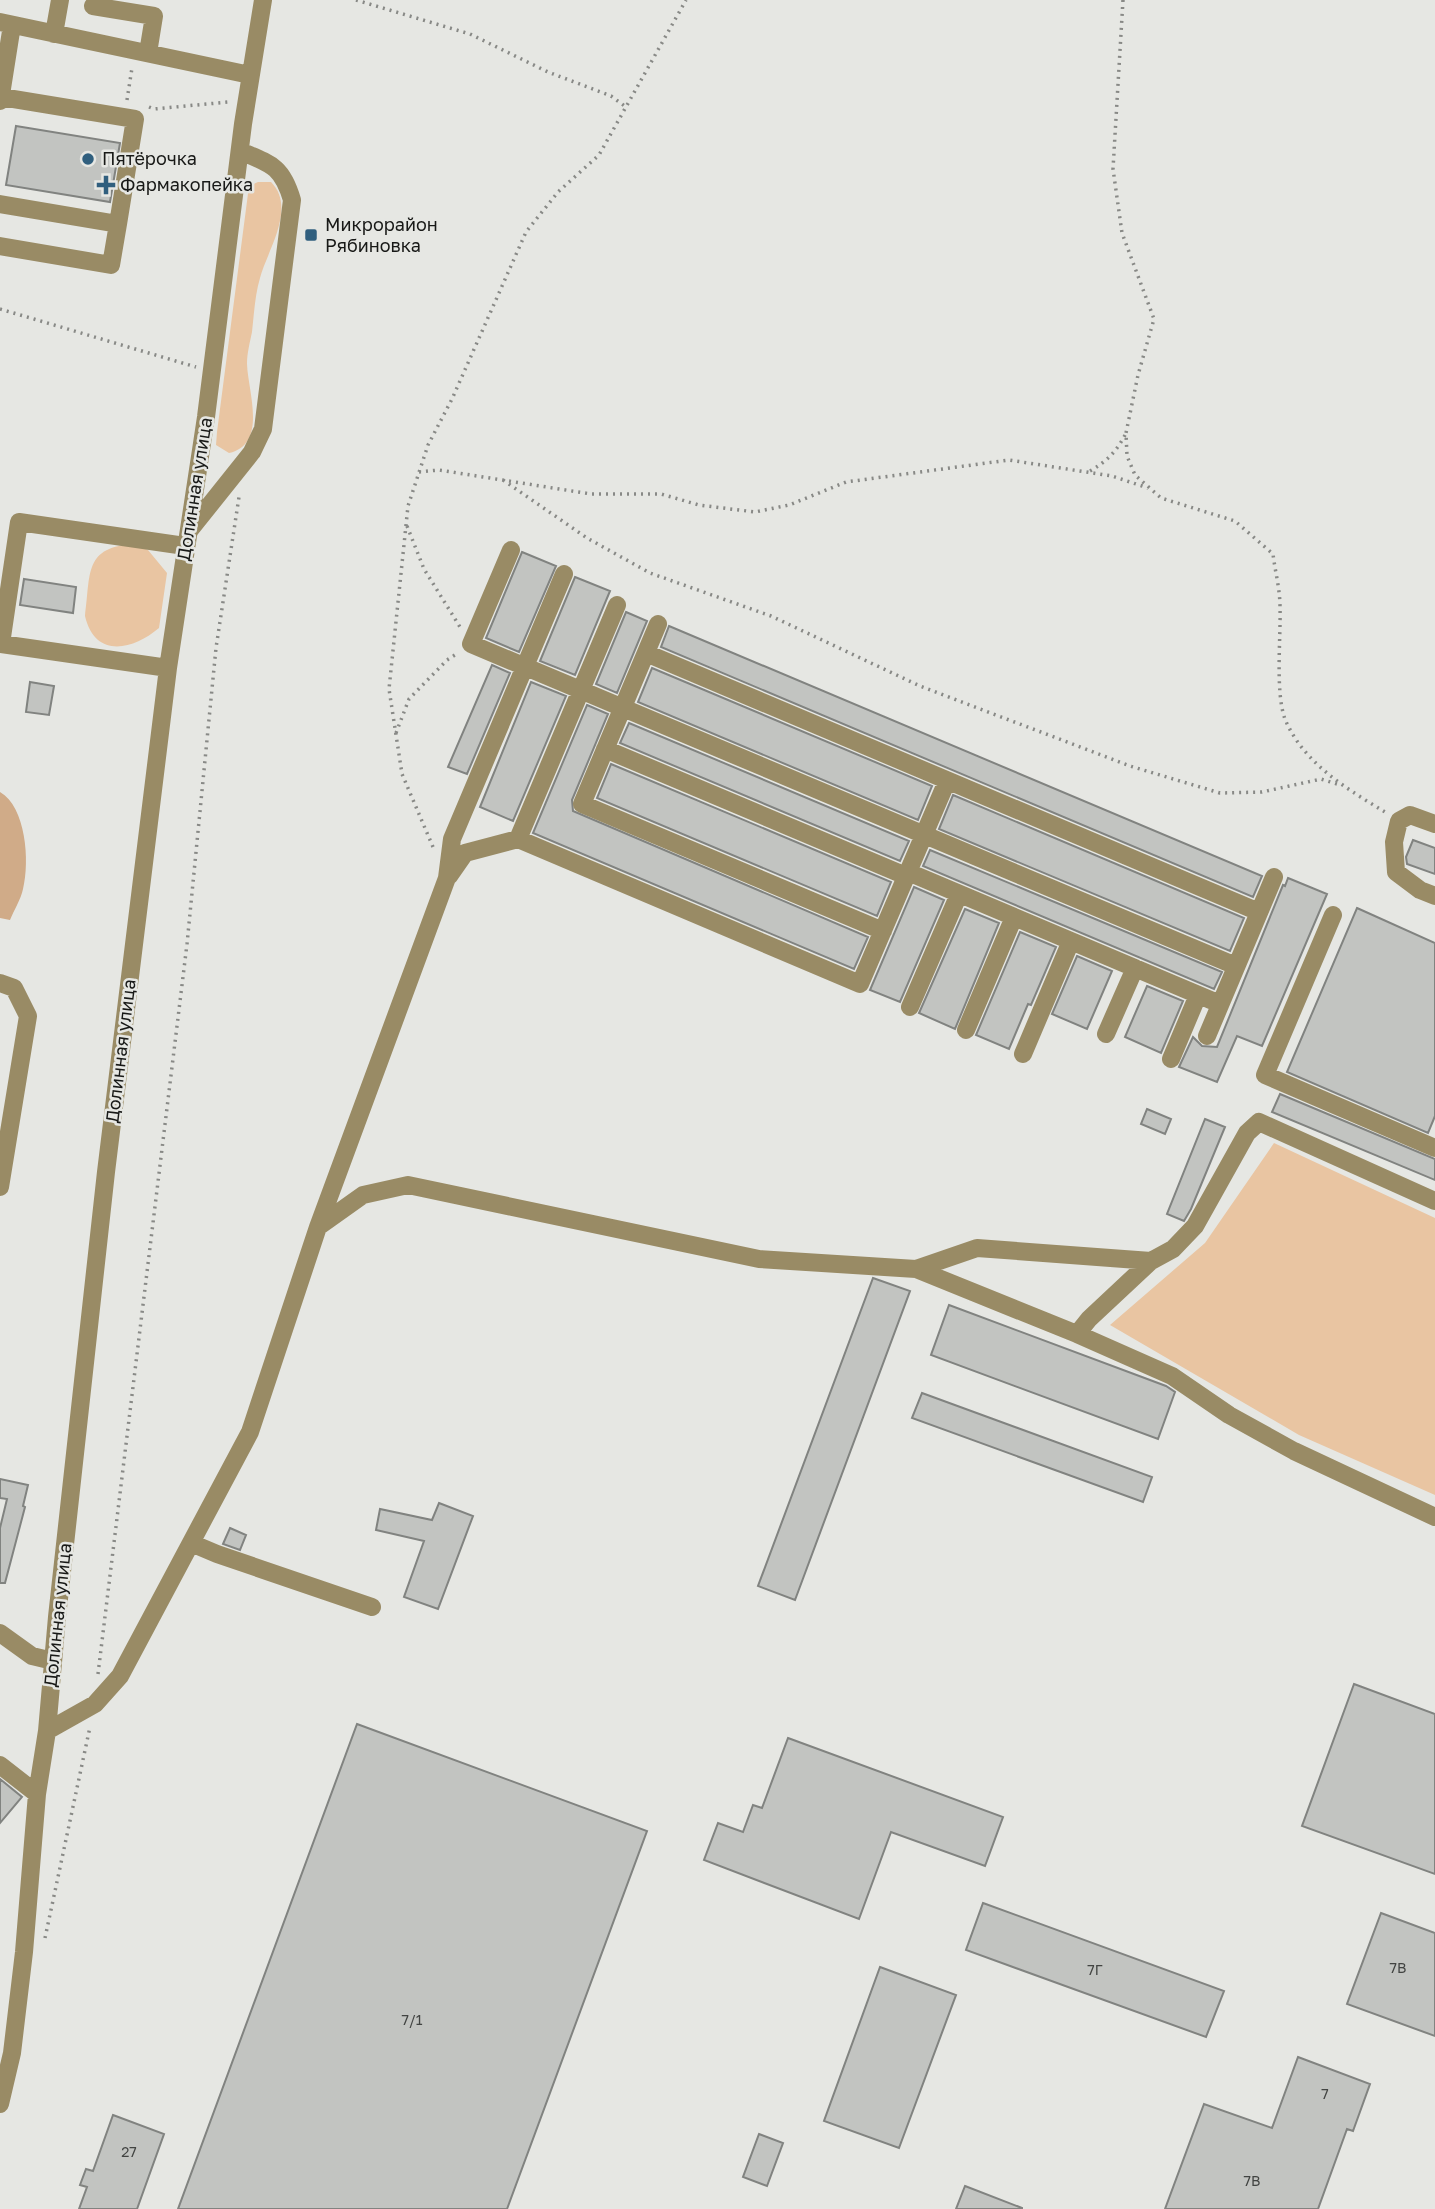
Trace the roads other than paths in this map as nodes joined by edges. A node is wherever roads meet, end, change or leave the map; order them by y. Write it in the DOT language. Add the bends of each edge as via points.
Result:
graph roads {
  1 [pos="60,0"];
  2 [pos="263,0"];
  3 [pos="93,6"];
  4 [pos="6,23"];
  5 [pos="54,34"];
  6 [pos="141,52"];
  7 [pos="250,75"];
  8 [pos="0,99"];
  9 [pos="240,151"];
  10 [pos="0,204"];
  11 [pos="118,224"];
  12 [pos="0,246"];
  13 [pos="186,540"];
  14 [pos="511,550"];
  15 [pos="564,574"];
  16 [pos="617,606"];
  17 [pos="658,624"];
  18 [pos="646,653"];
  19 [pos="525,666"];
  20 [pos="168,668"];
  21 [pos="581,690"];
  22 [pos="623,707"];
  23 [pos="605,749"];
  24 [pos="947,780"];
  25 [pos="1435,824"];
  26 [pos="924,835"];
  27 [pos="518,839"];
  28 [pos="907,874"];
  29 [pos="1274,877"];
  30 [pos="447,878"];
  31 [pos="958,894"];
  32 [pos="1435,896"];
  33 [pos="1259,912"];
  34 [pos="1332,915"];
  35 [pos="1014,917"];
  36 [pos="883,931"];
  37 [pos="1070,941"];
  38 [pos="1236,966"];
  39 [pos="1135,968"];
  40 [pos="0,984"];
  41 [pos="1198,995"];
  42 [pos="1220,1004"];
  43 [pos="910,1007"];
  44 [pos="966,1030"];
  45 [pos="1107,1034"];
  46 [pos="1207,1036"];
  47 [pos="1023,1054"];
  48 [pos="1171,1059"];
  49 [pos="1435,1148"];
  50 [pos="0,1187"];
  51 [pos="1435,1201"];
  52 [pos="318,1227"];
  53 [pos="1151,1261"];
  54 [pos="916,1269"];
  55 [pos="1077,1334"];
  56 [pos="1435,1517"];
  57 [pos="191,1543"];
  58 [pos="372,1606"];
  59 [pos="0,1633"];
  60 [pos="53,1661"];
  61 [pos="47,1731"];
  62 [pos="0,1765"];
  63 [pos="37,1794"];
  64 [pos="0,2104"];
  1 -- 5 [label="street"];
  2 -- 7 [label="street, Долинная улица"];
  3 -- 6 [label="street" via="154,16"];
  4 -- 5 [label="street"];
  4 -- 8 [label="street"];
  5 -- 6 [label="street"];
  6 -- 7 [label="street"];
  7 -- 9 [label="street, Долинная улица"];
  8 -- 11 [label="street" via="135,119"];
  9 -- 13 [label="street, Долинная улица"];
  9 -- 13 [label="street" via="267,162 286,179 292,200 270,385 262,429 252,452"];
  10 -- 11 [label="street"];
  11 -- 12 [label="street" via="111,265"];
  13 -- 20 [label="street, Долинная улица"];
  13 -- 20 [label="street" via="19,522 1,644"];
  14 -- 19 [label="street" via="471,644"];
  15 -- 19 [label="street"];
  16 -- 21 [label="street"];
  17 -- 18 [label="street"];
  18 -- 22 [label="street"];
  18 -- 24 [label="street"];
  19 -- 21 [label="street"];
  19 -- 30 [label="street" via="452,839"];
  20 -- 60 [label="street, Долинная улица"];
  21 -- 22 [label="street"];
  21 -- 27 [label="street"];
  22 -- 23 [label="street"];
  22 -- 26 [label="street"];
  23 -- 28 [label="street"];
  23 -- 36 [label="street" via="582,804"];
  24 -- 26 [label="street"];
  24 -- 33 [label="street"];
  25 -- 32 [label="street" via="1410,815 1399,821 1394,842 1396,872"];
  26 -- 28 [label="street"];
  26 -- 38 [label="street"];
  27 -- 30 [label="street" via="465,853"];
  27 -- 36 [label="street" via="860,984"];
  28 -- 31 [label="street"];
  28 -- 36 [label="street"];
  29 -- 33 [label="street"];
  30 -- 52 [label="street"];
  31 -- 35 [label="street"];
  31 -- 43 [label="street"];
  33 -- 38 [label="street"];
  34 -- 49 [label="street" via="1265,1075"];
  35 -- 37 [label="street"];
  35 -- 44 [label="street"];
  37 -- 39 [label="street"];
  37 -- 47 [label="street"];
  38 -- 42 [label="street"];
  39 -- 41 [label="street"];
  39 -- 45 [label="street"];
  40 -- 50 [label="street" via="14,988 28,1016"];
  41 -- 42 [label="street"];
  41 -- 48 [label="street"];
  42 -- 46 [label="street"];
  51 -- 53 [label="street" via="1259,1122 1247,1133 1195,1226 1173,1249"];
  52 -- 54 [label="street" via="363,1195 408,1185 759,1259"];
  52 -- 57 [label="street" via="250,1432"];
  53 -- 54 [label="street" via="977,1248"];
  53 -- 55 [label="street"];
  54 -- 55 [label="street"];
  55 -- 56 [label="street" via="1171,1376 1294,1451"];
  57 -- 58 [label="street"];
  57 -- 61 [label="street" via="120,1676 95,1704"];
  59 -- 60 [label="street" via="32,1656"];
  60 -- 61 [label="street, Долинная улица"];
  61 -- 63 [label="street, Долинная улица"];
  62 -- 63 [label="street"];
  63 -- 64 [label="street, Долинная улица" via="23,1964 12,2053"];
}
